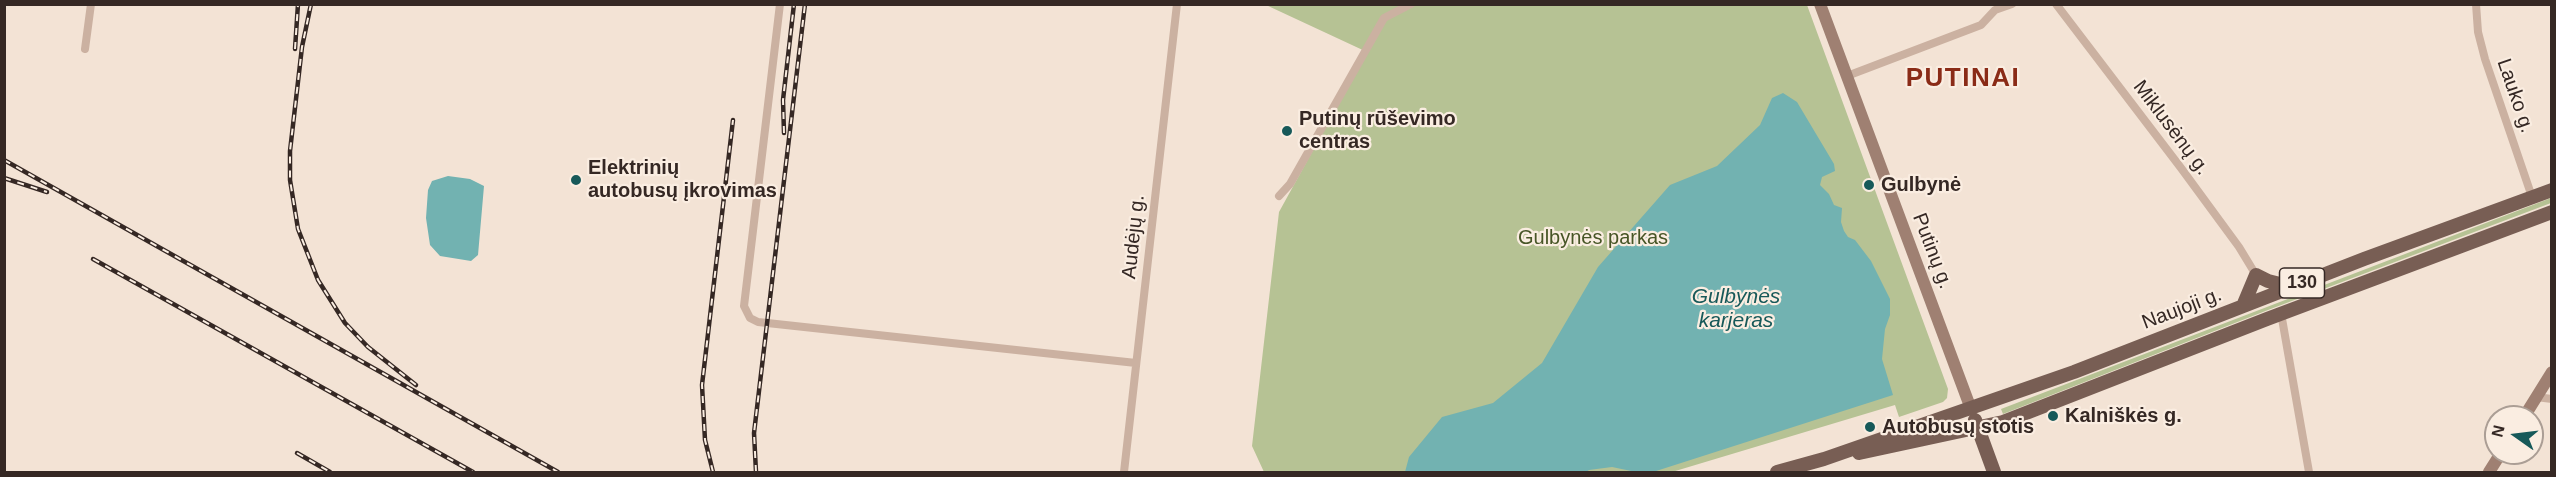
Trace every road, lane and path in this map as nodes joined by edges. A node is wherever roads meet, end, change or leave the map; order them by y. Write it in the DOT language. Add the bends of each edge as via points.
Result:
graph roads {
  1 [pos="91,4"];
  2 [pos="780,4"];
  3 [pos="1177,4"];
  4 [pos="1411,4"];
  5 [pos="1820,4"];
  6 [pos="2012,4"];
  7 [pos="2056,4"];
  8 [pos="2476,4"];
  9 [pos="85,49"];
  10 [pos="1847,76"];
  11 [pos="2552,190"];
  12 [pos="1279,196"];
  13 [pos="2532,197"];
  14 [pos="2552,212"];
  15 [pos="2256,275"];
  16 [pos="2292,287"];
  17 [pos="2244,306"];
  18 [pos="2281,314"];
  19 [pos="1136,363"];
  20 [pos="2552,372"];
  21 [pos="2536,397"];
  22 [pos="2552,399"];
  23 [pos="2531,405"];
  24 [pos="1971,409"];
  25 [pos="1978,428"];
  26 [pos="1824,459"];
  27 [pos="1124,472"];
  28 [pos="1777,472"];
  29 [pos="1994,472"];
  30 [pos="2309,472"];
  1 -- 9 [label="street"];
  2 -- 19 [label="street" via="744,306 750,318 758,322"];
  3 -- 19 [label="street, Audėjų g."];
  4 -- 12 [label="street" via="1384,18 1290,184"];
  5 -- 10 [label="main road, Putinų g."];
  6 -- 10 [label="street" via="1995,10 1981,25"];
  7 -- 15 [label="street, Miklusėnų g." via="2181,168"];
  8 -- 13 [label="street, Lauko g." via="2485,59"];
  10 -- 24 [label="main road, Putinų g."];
  11 -- 13 [label="main road, Naujoji g. / 130"];
  13 -- 16 [label="main road, Naujoji g. / 130"];
  14 -- 18 [label="main road, Naujoji g. / 130"];
  15 -- 16 [label="main road"];
  15 -- 17 [label="main road"];
  16 -- 17 [label="main road, Naujoji g. / 130"];
  17 -- 24 [label="main road, Naujoji g. / 130"];
  18 -- 25 [label="main road, Naujoji g. / 130" via="2003,422"];
  18 -- 30 [label="street"];
  19 -- 27 [label="street, Audėjų g."];
  20 -- 21 [label="main road"];
  21 -- 22 [label="street"];
  21 -- 23 [label="main road"];
  24 -- 25 [label="main road"];
  24 -- 26 [label="main road, Naujoji g. / 130"];
  25 -- 26 [label="main road, Naujoji g." via="1894,448"];
  25 -- 29 [label="main road"];
  26 -- 28 [label="main road, Naujoji g. / 130"];
}
